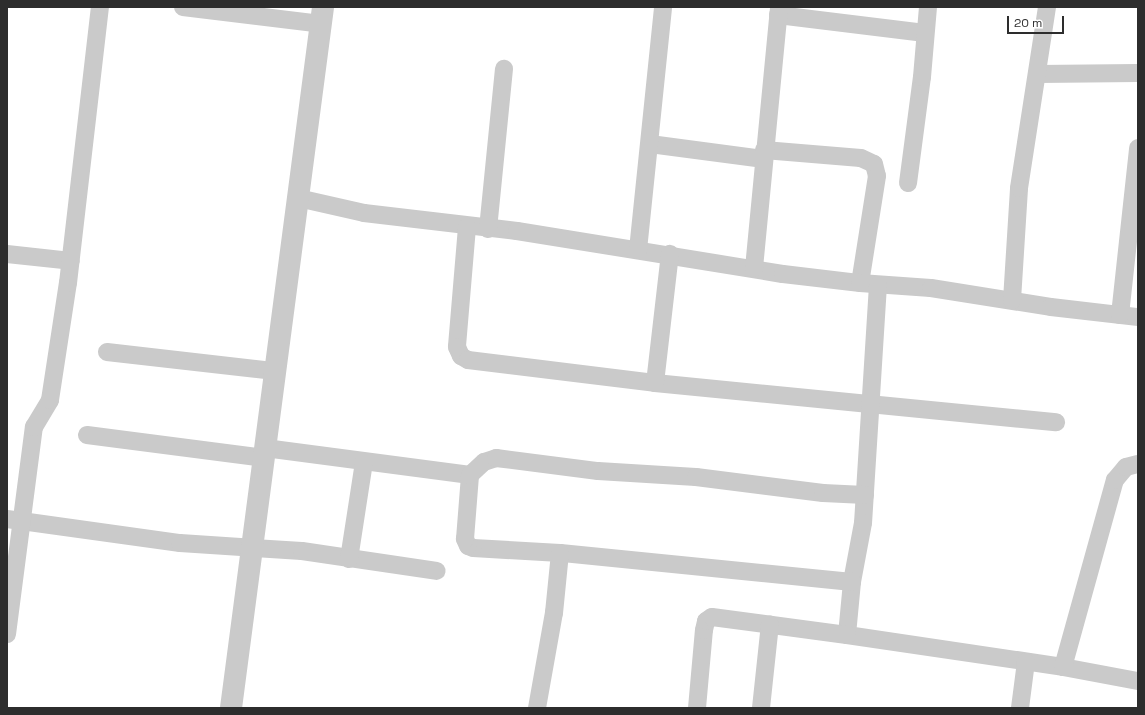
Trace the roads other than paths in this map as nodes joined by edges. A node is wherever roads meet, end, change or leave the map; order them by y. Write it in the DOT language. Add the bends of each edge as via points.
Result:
graph roads {
  1 [pos="100,7"];
  2 [pos="183,7"];
  3 [pos="663,7"];
  4 [pos="928,7"];
  5 [pos="1047,7"];
  6 [pos="779,11"];
  7 [pos="322,16"];
  8 [pos="925,33"];
  9 [pos="504,69"];
  10 [pos="1138,73"];
  11 [pos="1038,74"];
  12 [pos="650,144"];
  13 [pos="1138,148"];
  14 [pos="764,154"];
  15 [pos="908,183"];
  16 [pos="298,198"];
  17 [pos="467,227"];
  18 [pos="488,229"];
  19 [pos="638,250"];
  20 [pos="7,254"];
  21 [pos="670,254"];
  22 [pos="71,261"];
  23 [pos="754,268"];
  24 [pos="860,284"];
  25 [pos="878,285"];
  26 [pos="1012,300"];
  27 [pos="1120,315"];
  28 [pos="1138,317"];
  29 [pos="107,352"];
  30 [pos="275,371"];
  31 [pos="655,383"];
  32 [pos="872,405"];
  33 [pos="1056,422"];
  34 [pos="87,435"];
  35 [pos="265,453"];
  36 [pos="364,462"];
  37 [pos="1138,464"];
  38 [pos="470,475"];
  39 [pos="865,495"];
  40 [pos="14,520"];
  41 [pos="252,547"];
  42 [pos="560,553"];
  43 [pos="349,559"];
  44 [pos="437,571"];
  45 [pos="852,582"];
  46 [pos="770,624"];
  47 [pos="7,634"];
  48 [pos="846,635"];
  49 [pos="1026,662"];
  50 [pos="1063,667"];
  51 [pos="1138,681"];
  52 [pos="231,708"];
  53 [pos="537,708"];
  54 [pos="697,708"];
  55 [pos="761,708"];
  56 [pos="1020,708"];
  1 -- 22 [label="street"];
  2 -- 7 [label="street"];
  3 -- 12 [label="street"];
  4 -- 8 [label="street"];
  5 -- 11 [label="street"];
  6 -- 8 [label="street"];
  6 -- 14 [label="street"];
  7 -- 16 [label="street"];
  8 -- 15 [label="street"];
  9 -- 18 [label="street"];
  10 -- 11 [label="street"];
  11 -- 26 [label="street" via="1020,188"];
  12 -- 14 [label="street"];
  12 -- 19 [label="street"];
  13 -- 27 [label="street"];
  14 -- 23 [label="street"];
  14 -- 24 [label="street" via="860,158 874,164 877,176"];
  16 -- 17 [label="street" via="364,213"];
  16 -- 30 [label="street"];
  17 -- 18 [label="street"];
  17 -- 31 [label="street" via="457,347 461,356 477,362"];
  18 -- 19 [label="street"];
  19 -- 21 [label="street"];
  20 -- 22 [label="street"];
  21 -- 23 [label="street"];
  21 -- 31 [label="street"];
  22 -- 40 [label="street" via="50,400 34,427"];
  23 -- 24 [label="street"];
  24 -- 25 [label="street"];
  25 -- 26 [label="street" via="931,288"];
  25 -- 32 [label="street" via="874,320"];
  26 -- 27 [label="street"];
  27 -- 28 [label="street"];
  29 -- 30 [label="street"];
  30 -- 35 [label="street"];
  31 -- 32 [label="street"];
  32 -- 33 [label="street"];
  32 -- 39 [label="street"];
  34 -- 35 [label="street"];
  35 -- 36 [label="street"];
  35 -- 41 [label="street"];
  36 -- 38 [label="street"];
  36 -- 43 [label="street"];
  37 -- 50 [label="street" via="1126,468 1115,480"];
  38 -- 39 [label="street" via="484,462 496,458 598,471 696,477 823,493"];
  38 -- 42 [label="street" via="465,539 468,546"];
  39 -- 45 [label="street" via="863,523"];
  40 -- 41 [label="street" via="180,543"];
  40 -- 47 [label="street"];
  41 -- 43 [label="street" via="302,551"];
  41 -- 52 [label="street"];
  42 -- 45 [label="street"];
  42 -- 53 [label="street" via="554,613"];
  43 -- 44 [label="street"];
  45 -- 48 [label="street"];
  46 -- 48 [label="street"];
  46 -- 54 [label="street" via="712,617 706,621"];
  46 -- 55 [label="street"];
  48 -- 49 [label="street"];
  49 -- 50 [label="street"];
  49 -- 56 [label="street"];
  50 -- 51 [label="street"];
}
